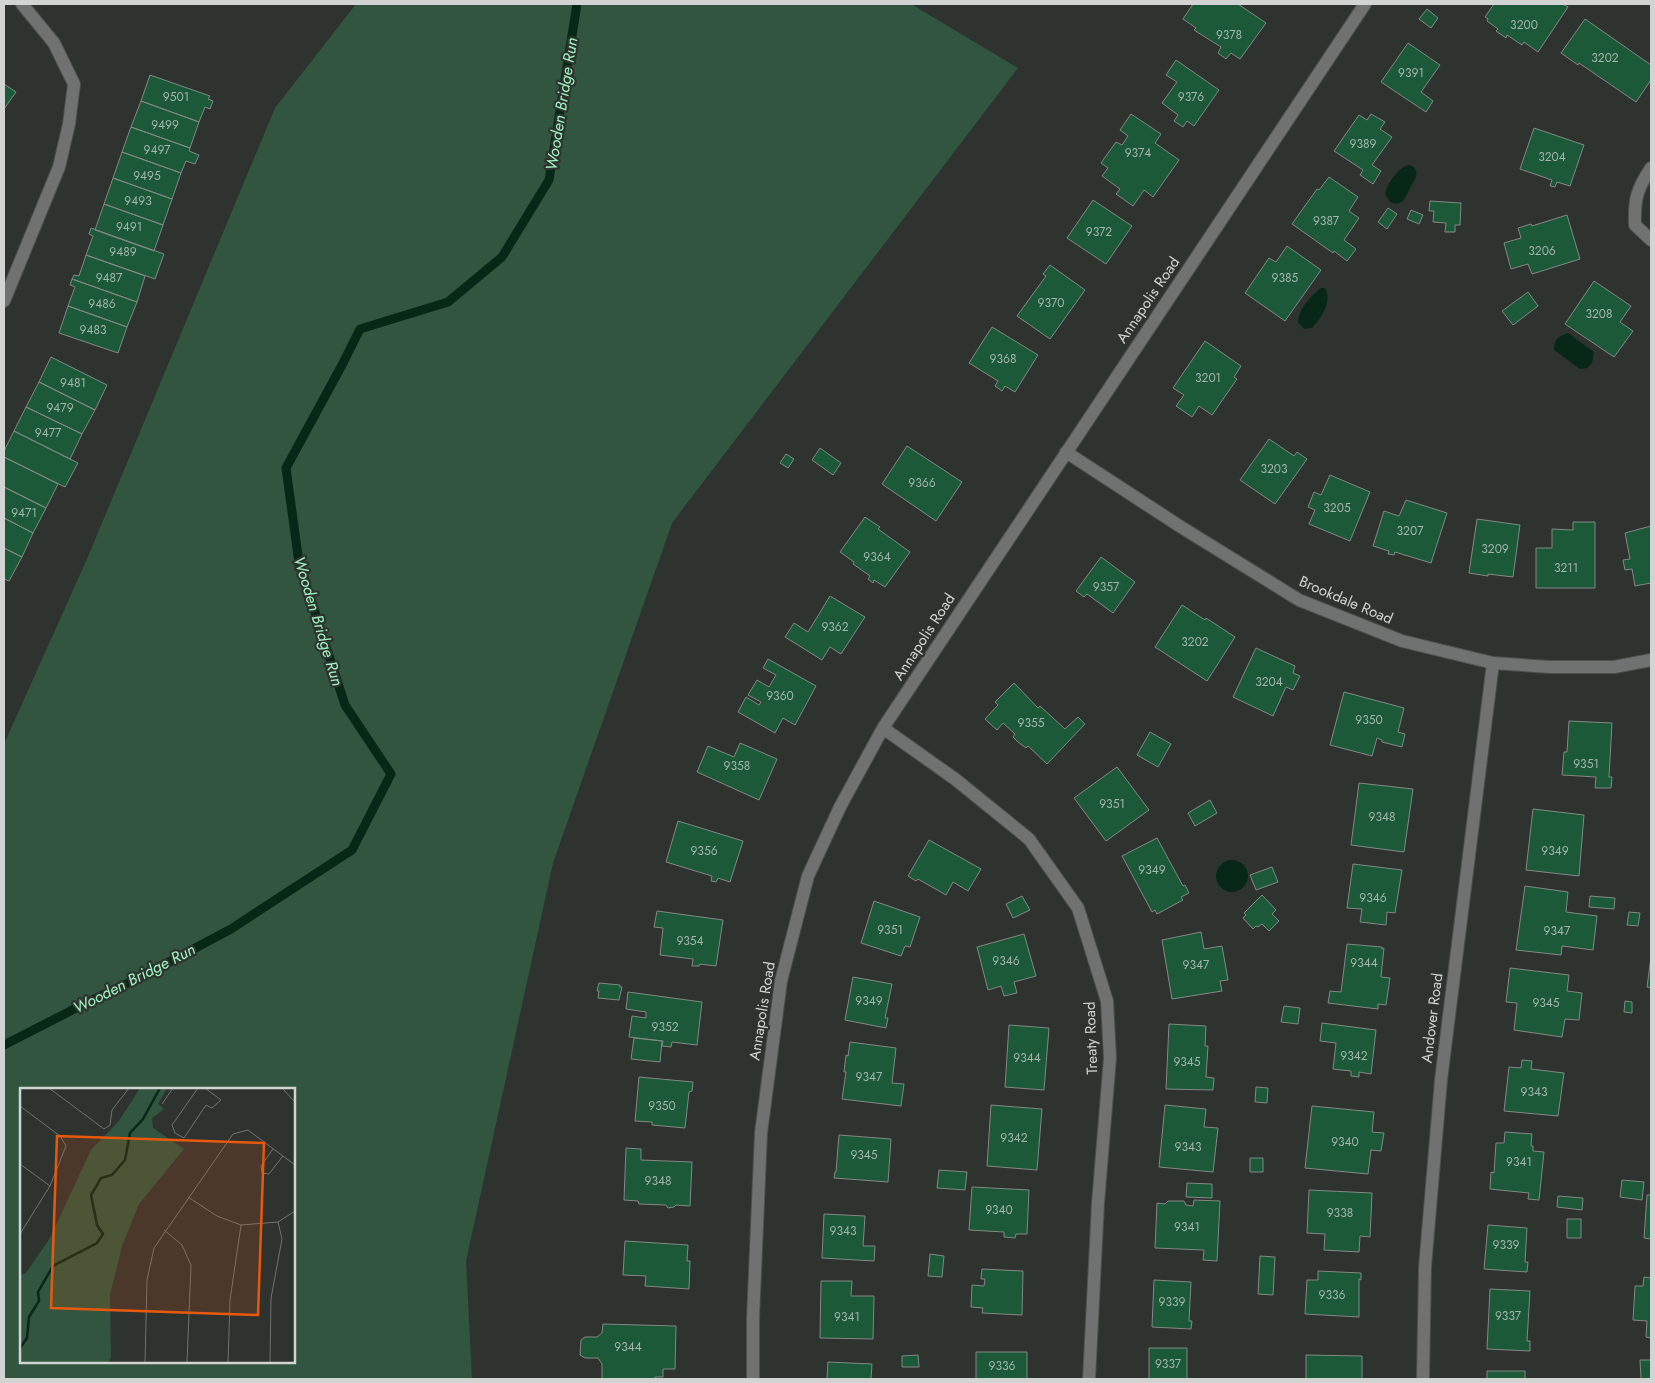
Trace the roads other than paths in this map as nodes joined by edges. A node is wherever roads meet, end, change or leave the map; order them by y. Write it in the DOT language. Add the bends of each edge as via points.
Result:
graph roads {
  1 [pos="22,4"];
  2 [pos="1365,4"];
  3 [pos="1651,168"];
  4 [pos="1651,240"];
  5 [pos="4,302"];
  6 [pos="1066,452"];
  7 [pos="1651,660"];
  8 [pos="1493,664"];
  9 [pos="883,728"];
  10 [pos="753,1379"];
  11 [pos="1089,1379"];
  12 [pos="1423,1379"];
  1 -- 5 [label="street" via="54,43 74,84 59,167"];
  2 -- 6 [label="street, Annapolis Road"];
  3 -- 4 [label="street" via="1641,183 1634,205 1635,225"];
  6 -- 8 [label="street, Brookdale Road" via="1299,600 1402,641"];
  6 -- 9 [label="street, Annapolis Road"];
  7 -- 8 [label="street, Brookdale Road" via="1614,667"];
  8 -- 12 [label="street, Andover Road" via="1440,1080 1424,1267"];
  9 -- 10 [label="street, Annapolis Road" via="840,807 808,876 781,981 761,1133"];
  9 -- 11 [label="street, Treaty Road" via="956,779 1029,839 1078,908 1108,1001 1110,1058 1098,1203"];
}
